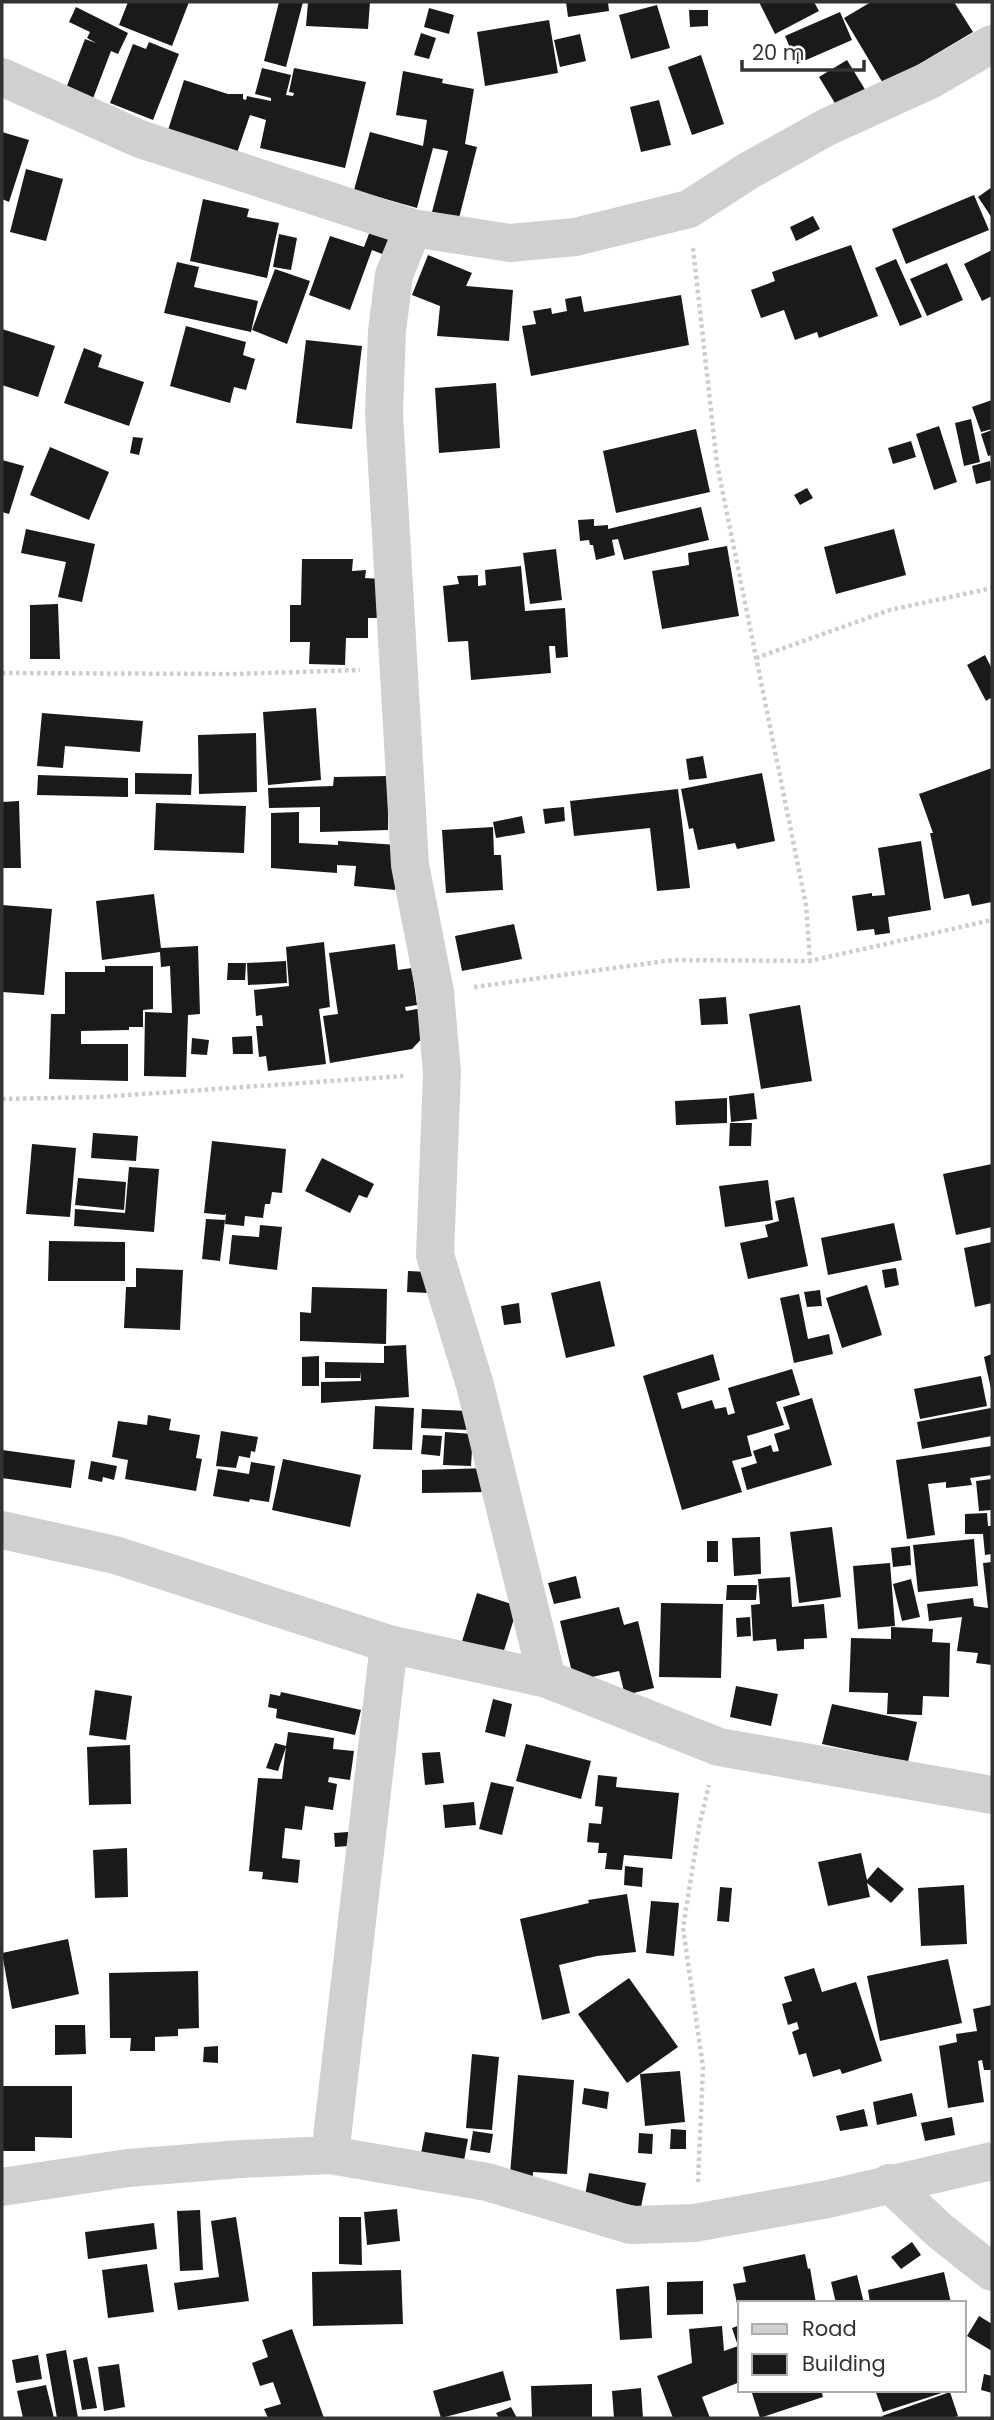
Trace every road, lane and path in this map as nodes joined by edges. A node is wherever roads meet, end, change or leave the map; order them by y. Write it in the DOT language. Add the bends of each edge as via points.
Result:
graph roads {
  1 [pos="992,44"];
  2 [pos="2,77"];
  3 [pos="689,209"];
  4 [pos="413,228"];
  5 [pos="992,588"];
  6 [pos="756,658"];
  7 [pos="400,668"];
  8 [pos="2,673"];
  9 [pos="992,920"];
  10 [pos="810,961"];
  11 [pos="435,992"];
  12 [pos="442,1073"];
  13 [pos="2,1099"];
  14 [pos="2,1530"];
  15 [pos="389,1644"];
  16 [pos="547,1679"];
  17 [pos="719,1747"];
  18 [pos="992,1795"];
  19 [pos="330,2155"];
  20 [pos="992,2161"];
  21 [pos="888,2183"];
  22 [pos="2,2187"];
  23 [pos="694,2223"];
  24 [pos="992,2272"];
  1 -- 3 [label="street" via="930,80 827,127"];
  2 -- 4 [label="street" via="140,139"];
  3 -- 4 [label="street" via="575,237 510,243"];
  3 -- 6 [label="path" via="717,464"];
  4 -- 7 [label="street" via="394,275 387,331 385,399"];
  5 -- 6 [label="path" via="890,610"];
  6 -- 10 [label="path" via="806,905"];
  7 -- 8 [label="path" via="235,674"];
  7 -- 11 [label="street" via="410,865"];
  9 -- 10 [label="path"];
  10 -- 11 [label="path" via="673,960"];
  11 -- 12 [label="street"];
  12 -- 13 [label="path" via="100,1097"];
  12 -- 16 [label="street" via="435,1255 475,1385"];
  14 -- 15 [label="street" via="115,1555"];
  15 -- 16 [label="street"];
  15 -- 19 [label="street"];
  16 -- 17 [label="street"];
  17 -- 18 [label="street"];
  17 -- 23 [label="path" via="699,1827 683,1928 703,2067"];
  19 -- 22 [label="street" via="128,2168"];
  19 -- 23 [label="street" via="487,2182 631,2225"];
  20 -- 21 [label="street"];
  21 -- 23 [label="street" via="828,2199"];
  21 -- 24 [label="street"];
}
